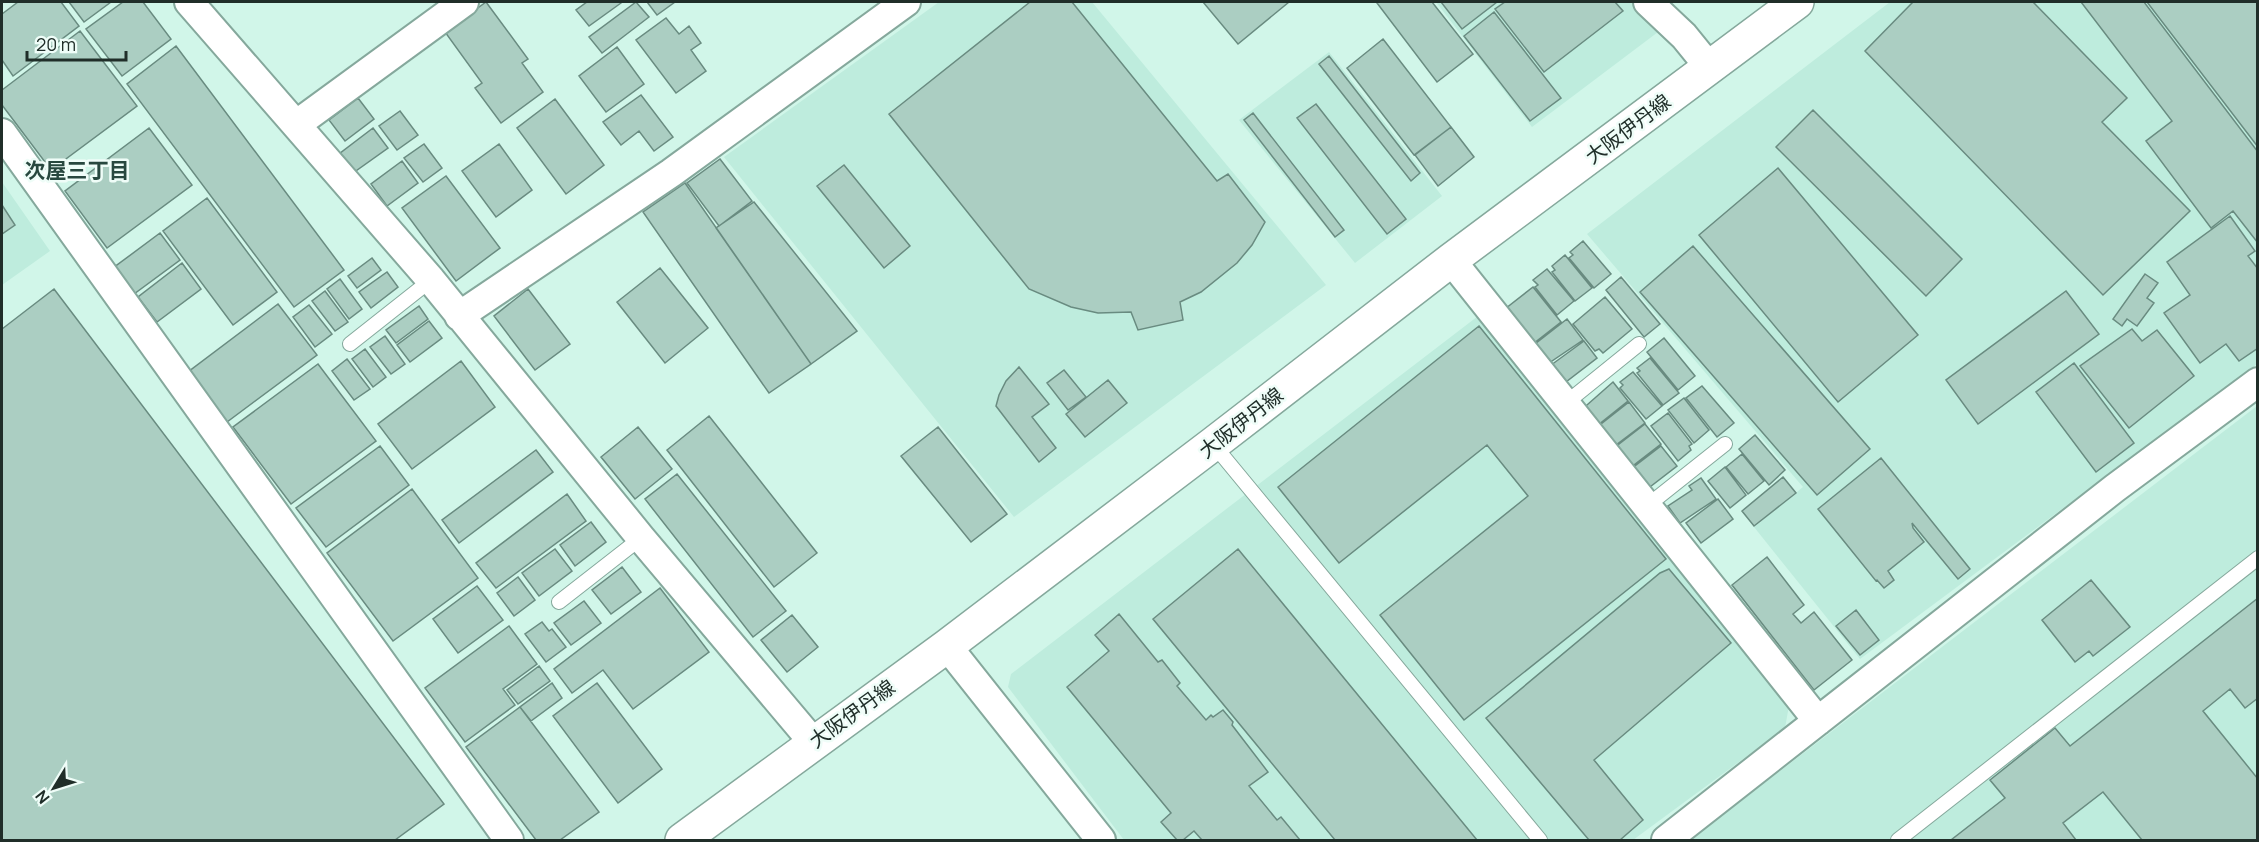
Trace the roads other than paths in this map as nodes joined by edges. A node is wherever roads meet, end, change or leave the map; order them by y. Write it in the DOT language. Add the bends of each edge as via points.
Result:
graph roads {
  1 [pos="189,2"];
  2 [pos="464,2"];
  3 [pos="906,2"];
  4 [pos="1648,2"];
  5 [pos="1797,2"];
  6 [pos="1710,68"];
  7 [pos="297,124"];
  8 [pos="2,133"];
  9 [pos="1451,260"];
  10 [pos="431,280"];
  11 [pos="459,316"];
  12 [pos="350,344"];
  13 [pos="1640,344"];
  14 [pos="2258,382"];
  15 [pos="1566,403"];
  16 [pos="1213,444"];
  17 [pos="1725,444"];
  18 [pos="1647,506"];
  19 [pos="642,538"];
  20 [pos="2258,558"];
  21 [pos="559,602"];
  22 [pos="946,646"];
  23 [pos="1818,721"];
  24 [pos="813,742"];
  25 [pos="509,840"];
  26 [pos="682,840"];
  27 [pos="1101,840"];
  28 [pos="1540,840"];
  29 [pos="1666,840"];
  30 [pos="1898,840"];
  1 -- 7 [label="street"];
  2 -- 7 [label="street"];
  3 -- 11 [label="street" via="671,173"];
  4 -- 6 [label="street"];
  5 -- 6 [label="main road, 大阪伊丹線"];
  6 -- 9 [label="main road, 大阪伊丹線"];
  7 -- 10 [label="street"];
  8 -- 25 [label="street"];
  9 -- 15 [label="street"];
  9 -- 16 [label="main road, 大阪伊丹線"];
  10 -- 11 [label="street"];
  10 -- 12 [label="lane"];
  11 -- 19 [label="street"];
  13 -- 15 [label="lane"];
  14 -- 23 [label="street" via="2149,462"];
  15 -- 18 [label="street"];
  16 -- 22 [label="main road, 大阪伊丹線"];
  16 -- 28 [label="lane"];
  17 -- 18 [label="lane"];
  18 -- 23 [label="street"];
  19 -- 21 [label="lane"];
  19 -- 24 [label="street"];
  20 -- 30 [label="lane"];
  22 -- 24 [label="main road, 大阪伊丹線"];
  22 -- 27 [label="street"];
  23 -- 29 [label="street"];
  24 -- 26 [label="main road, 大阪伊丹線"];
}
